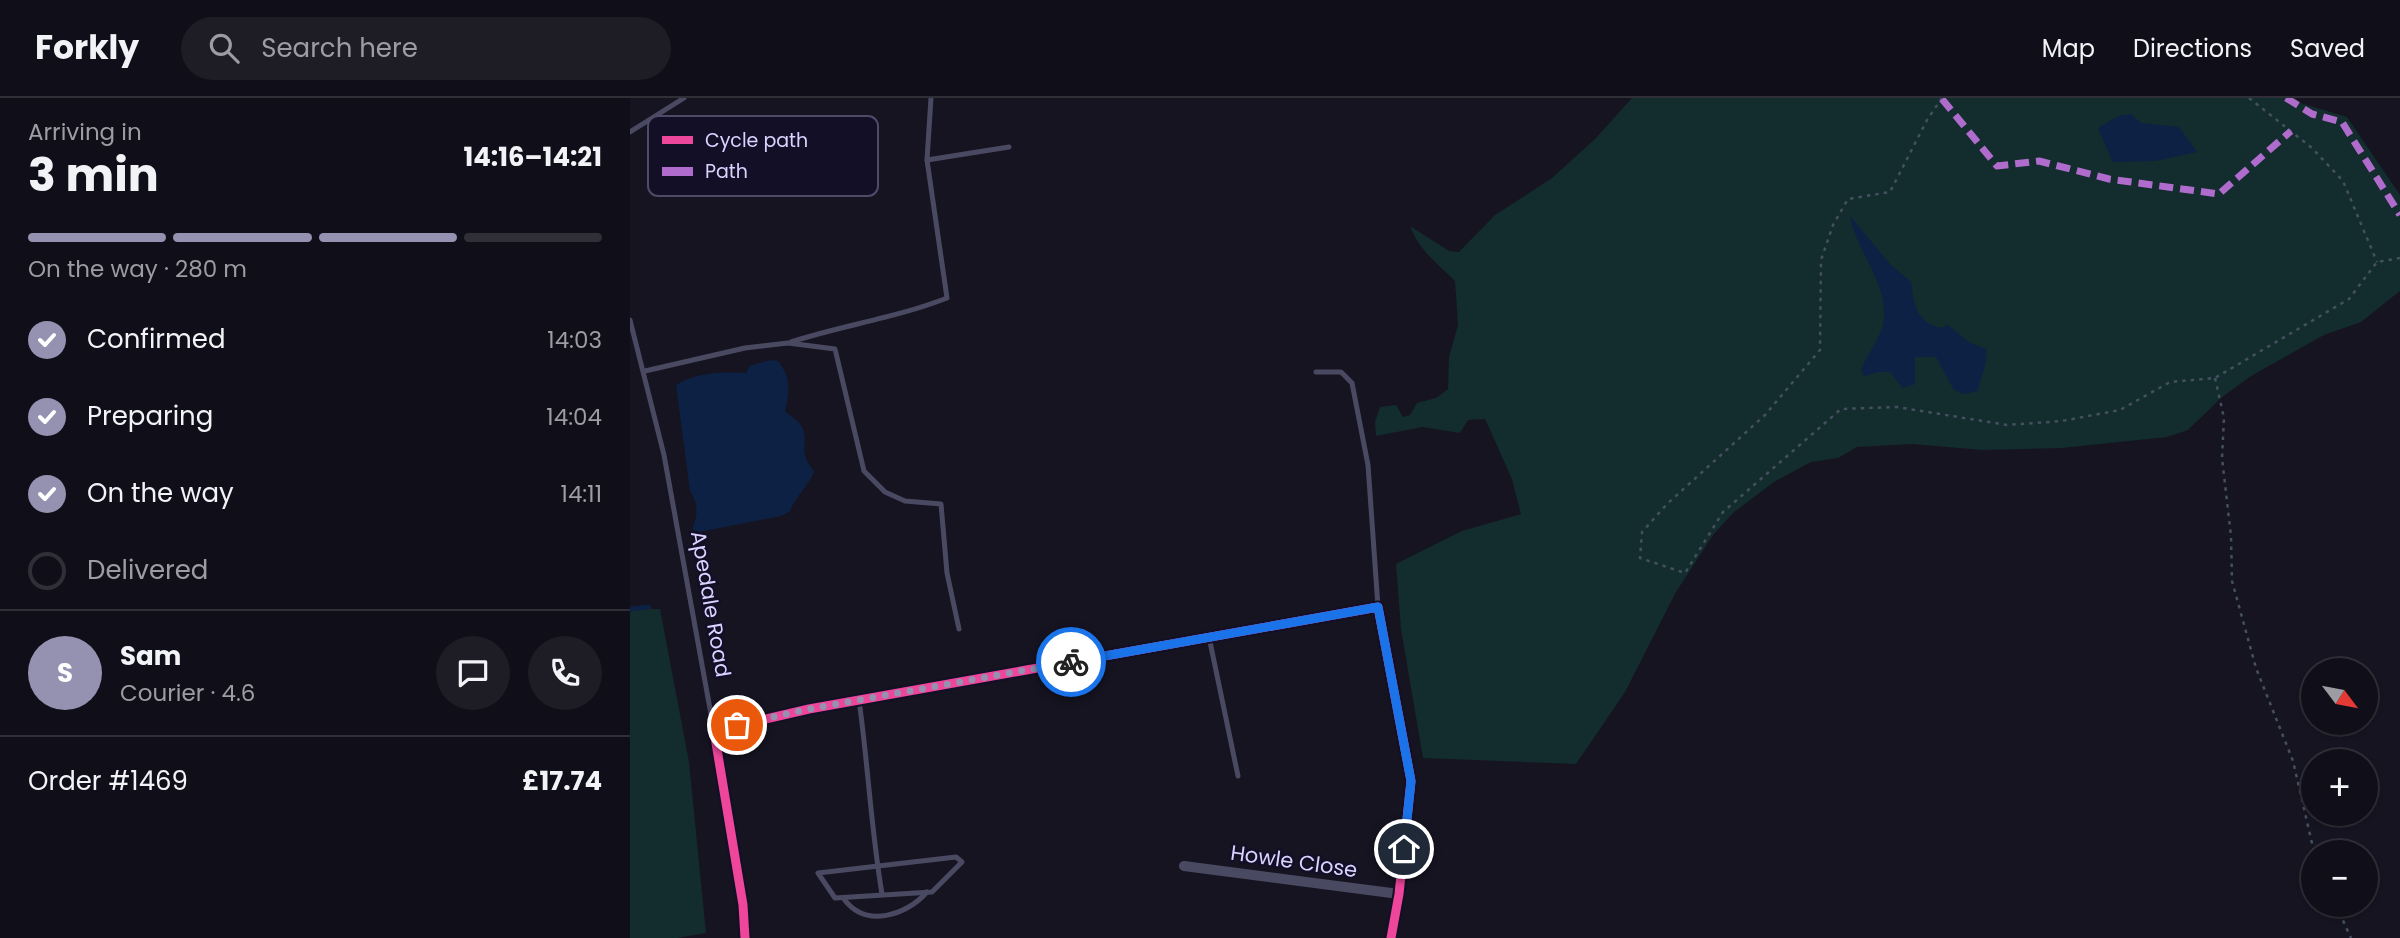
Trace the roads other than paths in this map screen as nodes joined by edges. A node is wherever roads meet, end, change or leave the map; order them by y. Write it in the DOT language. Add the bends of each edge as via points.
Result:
graph roads {
  1 [pos="684,98"];
  2 [pos="931,98"];
  3 [pos="655,116"];
  4 [pos="648,121"];
  5 [pos="630,132"];
  6 [pos="1009,147"];
  7 [pos="927,160"];
  8 [pos="630,320"];
  9 [pos="788,343"];
  10 [pos="645,371"];
  11 [pos="1316,372"];
  12 [pos="1378,607"];
  13 [pos="959,629"];
  14 [pos="1209,637"];
  15 [pos="859,699"];
  16 [pos="714,731"];
  17 [pos="1238,776"];
  18 [pos="1184,866"];
  19 [pos="878,867"];
  20 [pos="927,892"];
  21 [pos="882,894"];
  22 [pos="1399,894"];
  23 [pos="844,899"];
  24 [pos="745,938"];
  25 [pos="1391,938"];
  1 -- 3 [label="lane"];
  2 -- 7 [label="lane"];
  4 -- 5 [label="lane"];
  6 -- 7 [label="lane"];
  7 -- 9 [label="lane" via="947,298 909,313 839,326"];
  8 -- 10 [label="lane, Apedale Road"];
  9 -- 10 [label="lane"];
  9 -- 13 [label="lane" via="835,349 864,471 885,492 905,501 941,504 947,573"];
  10 -- 16 [label="lane, Apedale Road"];
  11 -- 12 [label="lane" via="1341,372 1352,383 1368,465"];
  12 -- 14 [label="street"];
  12 -- 22 [label="street" via="1411,781"];
  14 -- 15 [label="street"];
  14 -- 17 [label="lane"];
  15 -- 16 [label="street"];
  15 -- 19 [label="lane"];
  16 -- 24 [label="street, Apedale Road"];
  18 -- 22 [label="street, Howle Close"];
  19 -- 20 [label="lane" via="956,857 962,862"];
  19 -- 21 [label="lane"];
  19 -- 23 [label="lane" via="818,873 835,898"];
  20 -- 21 [label="lane"];
  20 -- 23 [label="lane" via="899,914 862,913"];
  21 -- 23 [label="lane"];
  22 -- 25 [label="street"];
}
